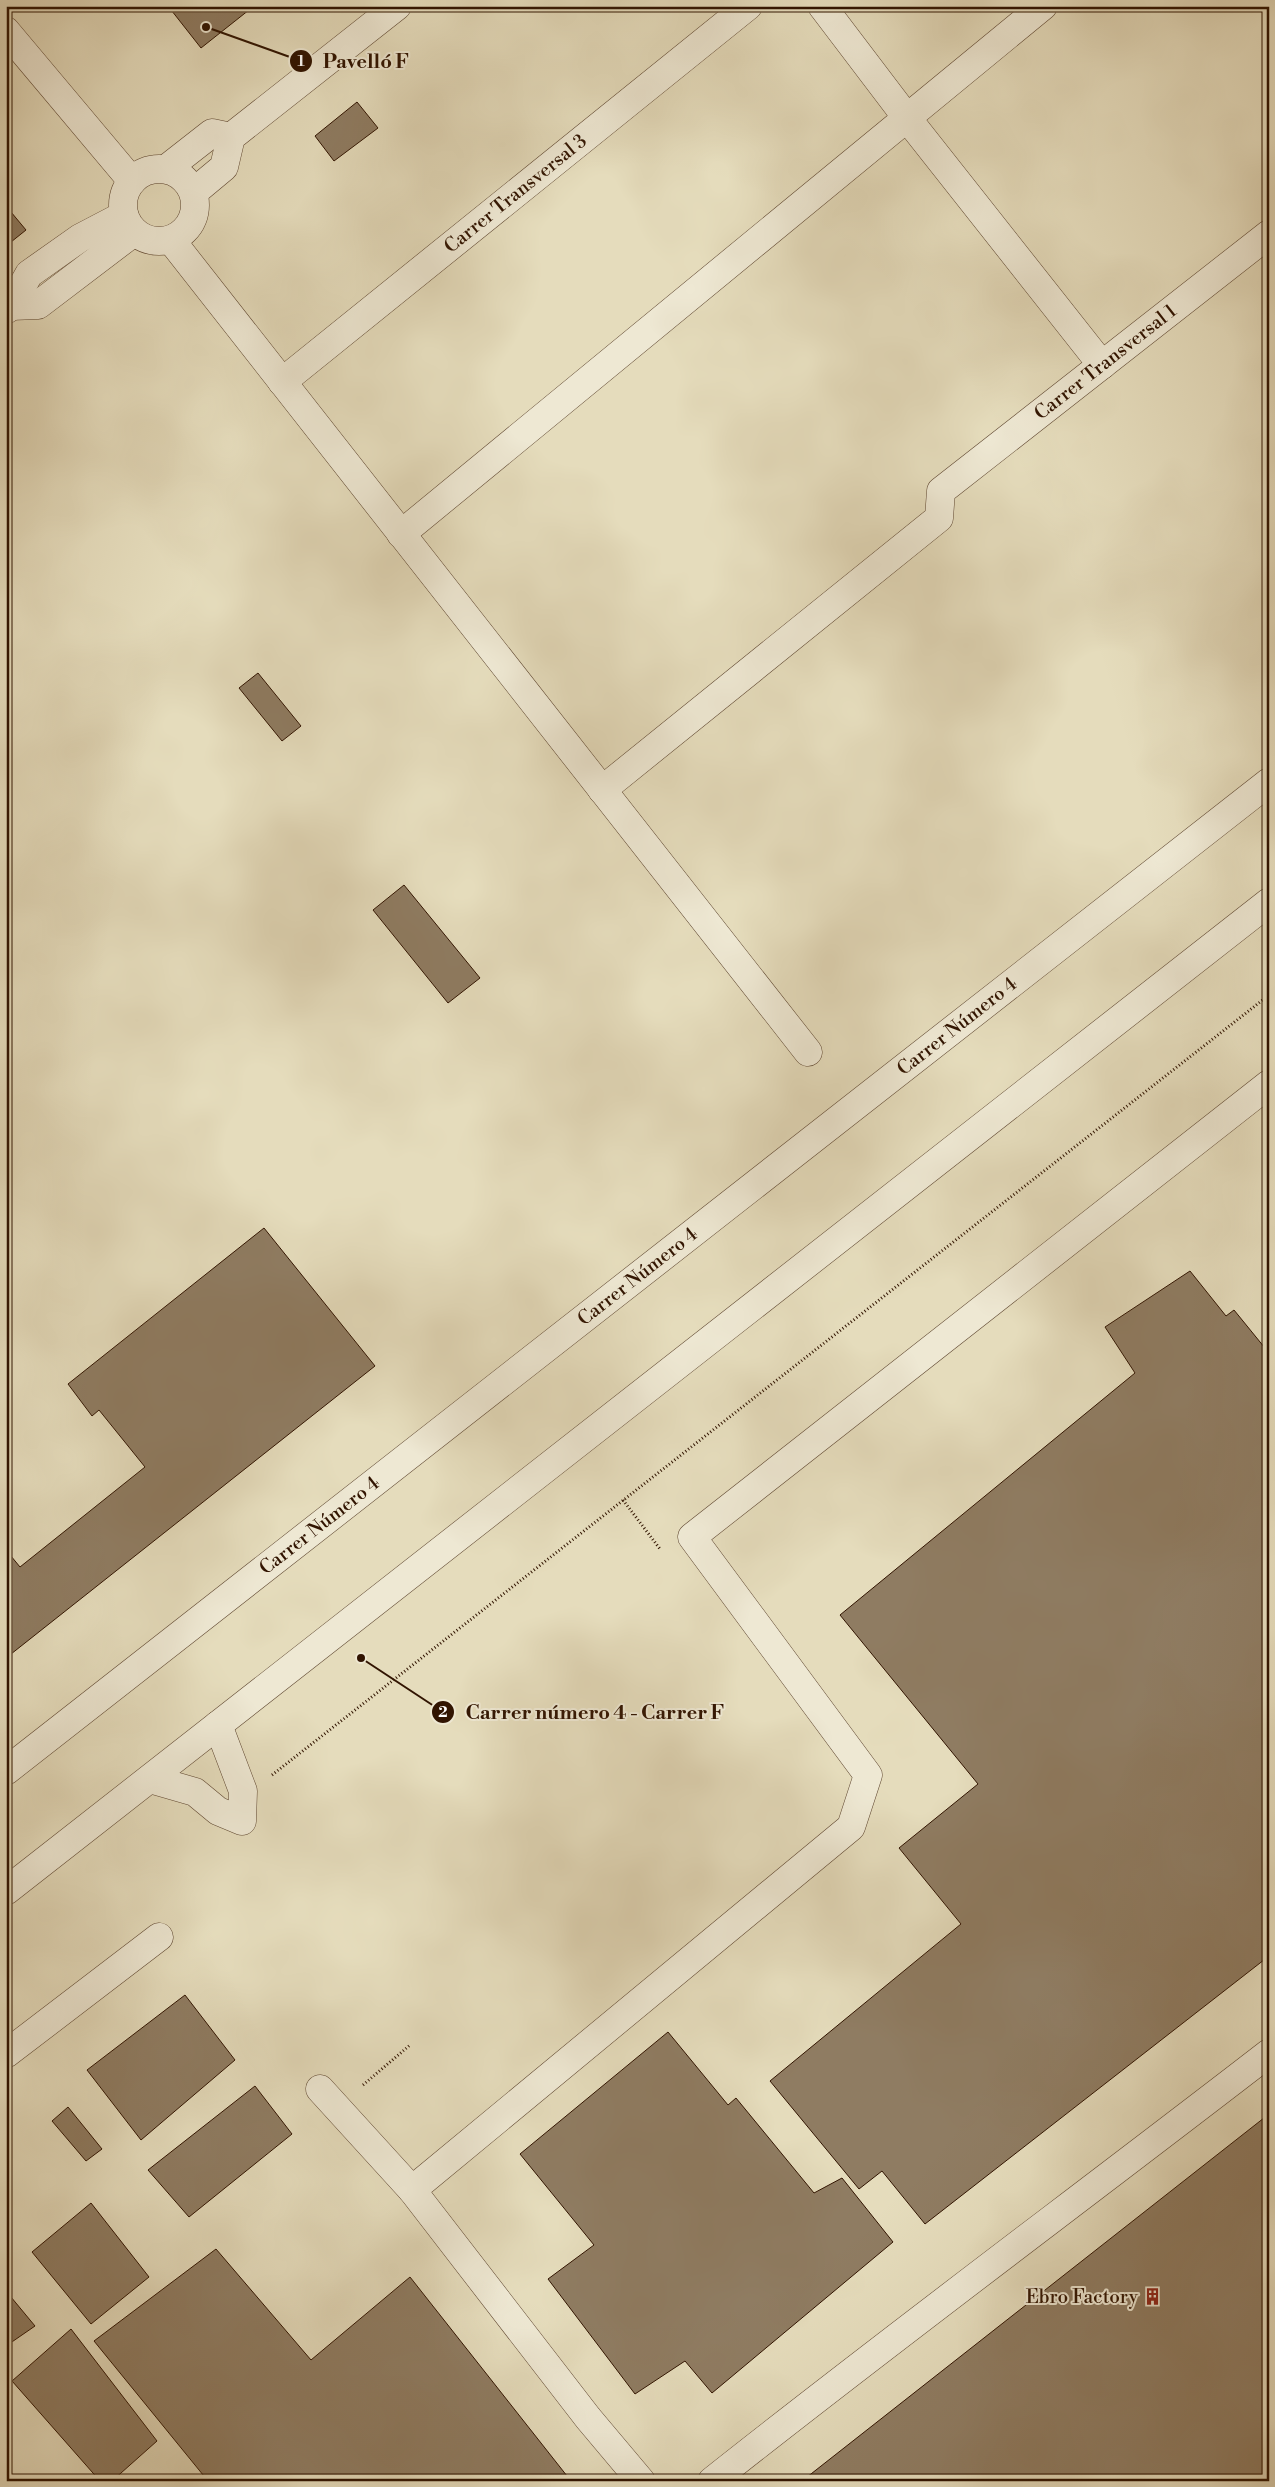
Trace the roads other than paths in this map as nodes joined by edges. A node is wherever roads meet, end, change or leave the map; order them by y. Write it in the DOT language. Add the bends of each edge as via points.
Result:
graph roads {
  1 [pos="397,6"];
  2 [pos="748,6"];
  3 [pos="822,6"];
  4 [pos="1043,6"];
  5 [pos="6,31"];
  6 [pos="907,118"];
  7 [pos="231,137"];
  8 [pos="166,169"];
  9 [pos="132,181"];
  10 [pos="194,192"];
  11 [pos="129,223"];
  12 [pos="1269,234"];
  13 [pos="171,240"];
  14 [pos="9,308"];
  15 [pos="1102,365"];
  16 [pos="282,382"];
  17 [pos="401,534"];
  18 [pos="1269,782"];
  19 [pos="602,790"];
  20 [pos="1269,902"];
  21 [pos="808,1052"];
  22 [pos="1269,1084"];
  23 [pos="218,1725"];
  24 [pos="6,1771"];
  25 [pos="150,1779"];
  26 [pos="6,1891"];
  27 [pos="159,1937"];
  28 [pos="1269,2053"];
  29 [pos="6,2054"];
  30 [pos="320,2088"];
  31 [pos="412,2190"];
  32 [pos="641,2481"];
  33 [pos="712,2481"];
  1 -- 7 [label="street"];
  2 -- 16 [label="street, Carrer Transversal 3"];
  3 -- 6 [label="street"];
  4 -- 6 [label="street"];
  5 -- 9 [label="street"];
  6 -- 15 [label="street"];
  6 -- 17 [label="street"];
  7 -- 8 [label="street" via="212,133"];
  7 -- 10 [label="street" via="224,167"];
  8 -- 9 [label="street" via="147,170"];
  8 -- 10 [label="street" via="183,177"];
  9 -- 11 [label="street" via="124,197"];
  10 -- 13 [label="street" via="194,217 187,228"];
  11 -- 13 [label="street" via="151,241"];
  11 -- 14 [label="street" via="80,238 29,274"];
  12 -- 15 [label="street, Carrer Transversal 1"];
  13 -- 16 [label="street"];
  15 -- 19 [label="street, Carrer Transversal 1" via="941,492 939,518"];
  16 -- 17 [label="street"];
  17 -- 19 [label="street"];
  18 -- 24 [label="street, Carrer Número 4"];
  19 -- 21 [label="street"];
  20 -- 23 [label="street"];
  22 -- 31 [label="street" via="692,1537 868,1775 851,1827"];
  23 -- 25 [label="street"];
  23 -- 25 [label="street" via="242,1791 242,1821 218,1811 194,1792"];
  25 -- 26 [label="street"];
  27 -- 29 [label="street"];
  28 -- 33 [label="street" via="861,2363"];
  30 -- 31 [label="street"];
  31 -- 32 [label="street" via="588,2418"];
}
